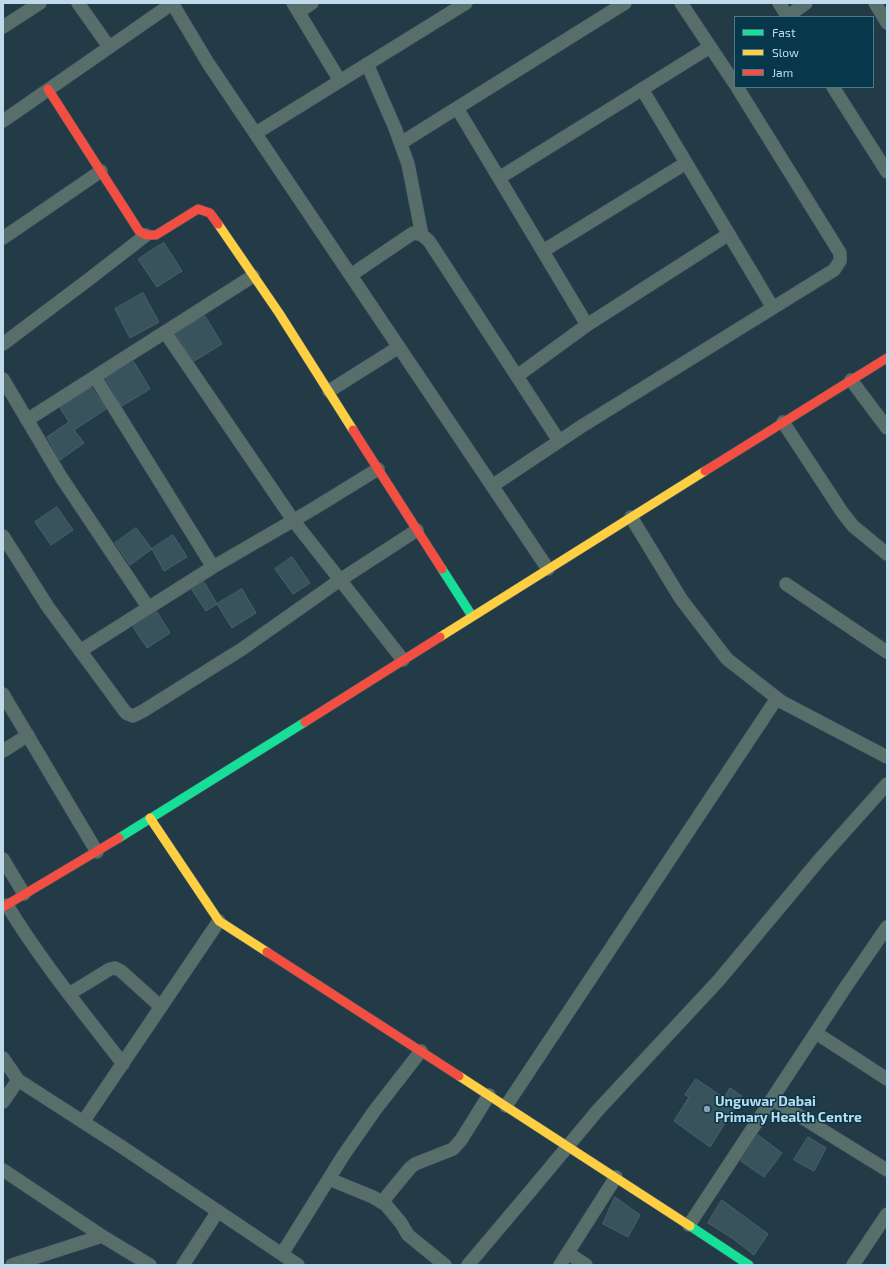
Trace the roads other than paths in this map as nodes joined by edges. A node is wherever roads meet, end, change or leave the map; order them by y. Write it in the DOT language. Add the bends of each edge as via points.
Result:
graph roads {
  1 [pos="40,3"];
  2 [pos="78,3"];
  3 [pos="172,3"];
  4 [pos="312,3"];
  5 [pos="466,3"];
  6 [pos="625,3"];
  7 [pos="681,3"];
  8 [pos="780,3"];
  9 [pos="806,3"];
  10 [pos="875,3"];
  11 [pos="296,7"];
  12 [pos="788,16"];
  13 [pos="887,23"];
  14 [pos="3,27"];
  15 [pos="109,47"];
  16 [pos="710,47"];
  17 [pos="368,64"];
  18 [pos="340,81"];
  19 [pos="734,83"];
  20 [pos="738,88"];
  21 [pos="834,88"];
  22 [pos="48,89"];
  23 [pos="642,89"];
  24 [pos="457,108"];
  25 [pos="3,121"];
  26 [pos="256,133"];
  27 [pos="401,143"];
  28 [pos="686,162"];
  29 [pos="101,171"];
  30 [pos="887,171"];
  31 [pos="499,178"];
  32 [pos="729,234"];
  33 [pos="146,235"];
  34 [pos="422,235"];
  35 [pos="3,238"];
  36 [pos="543,251"];
  37 [pos="351,275"];
  38 [pos="253,276"];
  39 [pos="772,308"];
  40 [pos="587,325"];
  41 [pos="165,332"];
  42 [pos="3,344"];
  43 [pos="399,347"];
  44 [pos="887,358"];
  45 [pos="517,376"];
  46 [pos="94,377"];
  47 [pos="3,379"];
  48 [pos="851,380"];
  49 [pos="328,391"];
  50 [pos="28,420"];
  51 [pos="784,422"];
  52 [pos="887,428"];
  53 [pos="559,441"];
  54 [pos="378,469"];
  55 [pos="492,486"];
  56 [pos="631,517"];
  57 [pos="293,520"];
  58 [pos="417,530"];
  59 [pos="3,536"];
  60 [pos="887,554"];
  61 [pos="213,567"];
  62 [pos="548,569"];
  63 [pos="340,580"];
  64 [pos="786,584"];
  65 [pos="148,607"];
  66 [pos="472,616"];
  67 [pos="80,651"];
  68 [pos="887,652"];
  69 [pos="403,660"];
  70 [pos="3,694"];
  71 [pos="777,698"];
  72 [pos="28,735"];
  73 [pos="3,751"];
  74 [pos="887,757"];
  75 [pos="887,784"];
  76 [pos="150,818"];
  77 [pos="97,852"];
  78 [pos="3,859"];
  79 [pos="24,894"];
  80 [pos="5,906"];
  81 [pos="219,921"];
  82 [pos="887,927"];
  83 [pos="69,994"];
  84 [pos="161,1008"];
  85 [pos="816,1033"];
  86 [pos="421,1051"];
  87 [pos="3,1058"];
  88 [pos="123,1064"];
  89 [pos="887,1079"];
  90 [pos="18,1080"];
  91 [pos="489,1095"];
  92 [pos="772,1099"];
  93 [pos="3,1102"];
  94 [pos="506,1106"];
  95 [pos="83,1122"];
  96 [pos="568,1146"];
  97 [pos="3,1170"];
  98 [pos="887,1170"];
  99 [pos="616,1178"];
  100 [pos="329,1179"];
  101 [pos="382,1202"];
  102 [pos="218,1211"];
  103 [pos="887,1214"];
  104 [pos="689,1225"];
  105 [pos="102,1236"];
  106 [pos="568,1253"];
  107 [pos="282,1254"];
  108 [pos="12,1265"];
  109 [pos="150,1265"];
  110 [pos="183,1265"];
  111 [pos="298,1265"];
  112 [pos="445,1265"];
  113 [pos="468,1265"];
  114 [pos="560,1265"];
  115 [pos="586,1265"];
  116 [pos="749,1265"];
  117 [pos="853,1265"];
  1 -- 14 [label="street"];
  2 -- 15 [label="street"];
  3 -- 15 [label="street"];
  3 -- 26 [label="street" via="208,63"];
  4 -- 11 [label="street"];
  5 -- 17 [label="street"];
  6 -- 24 [label="street"];
  7 -- 16 [label="street"];
  8 -- 12 [label="street"];
  9 -- 12 [label="street"];
  10 -- 13 [label="street"];
  11 -- 18 [label="street"];
  15 -- 22 [label="street"];
  16 -- 19 [label="street"];
  16 -- 23 [label="street"];
  17 -- 18 [label="street"];
  17 -- 27 [label="street"];
  18 -- 26 [label="street"];
  20 -- 39 [label="street" via="840,253 840,261 834,270"];
  21 -- 30 [label="street"];
  22 -- 25 [label="street"];
  22 -- 29 [label="street"];
  23 -- 28 [label="street"];
  23 -- 31 [label="street"];
  24 -- 27 [label="street"];
  24 -- 31 [label="street"];
  26 -- 37 [label="street"];
  27 -- 34 [label="street" via="408,164"];
  28 -- 32 [label="street"];
  28 -- 36 [label="street"];
  29 -- 33 [label="street" via="139,232"];
  29 -- 35 [label="street"];
  31 -- 36 [label="street"];
  32 -- 39 [label="street"];
  32 -- 40 [label="street"];
  33 -- 38 [label="street" via="156,235 198,208 204,210 210,213"];
  33 -- 42 [label="street"];
  34 -- 37 [label="street" via="413,232"];
  34 -- 45 [label="street" via="429,241"];
  36 -- 40 [label="street"];
  37 -- 43 [label="street"];
  38 -- 41 [label="street"];
  38 -- 49 [label="street"];
  39 -- 53 [label="street"];
  40 -- 45 [label="street"];
  41 -- 46 [label="street"];
  41 -- 57 [label="street"];
  43 -- 49 [label="street"];
  43 -- 55 [label="street"];
  44 -- 48 [label="street"];
  45 -- 53 [label="street"];
  46 -- 50 [label="street"];
  46 -- 61 [label="street"];
  47 -- 50 [label="street"];
  48 -- 51 [label="street"];
  48 -- 52 [label="street"];
  49 -- 54 [label="street"];
  50 -- 65 [label="street" via="61,477"];
  51 -- 56 [label="street"];
  51 -- 60 [label="street" via="842,512 853,526"];
  53 -- 55 [label="street"];
  54 -- 57 [label="street"];
  54 -- 58 [label="street"];
  55 -- 62 [label="street"];
  56 -- 62 [label="street"];
  56 -- 71 [label="street" via="680,599 727,659"];
  57 -- 61 [label="street"];
  57 -- 63 [label="street"];
  58 -- 63 [label="street"];
  58 -- 66 [label="street"];
  59 -- 67 [label="street" via="48,608"];
  61 -- 65 [label="street"];
  62 -- 66 [label="street"];
  63 -- 67 [label="street" via="242,649 133,716 126,713"];
  63 -- 69 [label="street"];
  64 -- 68 [label="street"];
  65 -- 67 [label="street"];
  66 -- 69 [label="street"];
  69 -- 76 [label="street"];
  70 -- 72 [label="street"];
  71 -- 74 [label="street"];
  71 -- 94 [label="street"];
  72 -- 73 [label="street"];
  72 -- 77 [label="street"];
  75 -- 96 [label="street" via="820,859 719,980 626,1078"];
  76 -- 77 [label="street"];
  76 -- 81 [label="street"];
  77 -- 79 [label="street"];
  78 -- 79 [label="street"];
  79 -- 80 [label="street"];
  80 -- 83 [label="street"];
  81 -- 84 [label="street"];
  81 -- 86 [label="street"];
  82 -- 85 [label="street"];
  83 -- 84 [label="street" via="115,968"];
  83 -- 88 [label="street"];
  84 -- 88 [label="street"];
  85 -- 89 [label="street"];
  85 -- 92 [label="street"];
  86 -- 91 [label="street"];
  86 -- 100 [label="street" via="375,1110"];
  87 -- 90 [label="street"];
  88 -- 95 [label="street"];
  90 -- 93 [label="street"];
  90 -- 95 [label="street"];
  91 -- 94 [label="street"];
  91 -- 101 [label="street" via="453,1149 415,1164"];
  92 -- 98 [label="street"];
  92 -- 104 [label="street"];
  94 -- 96 [label="street"];
  95 -- 102 [label="street"];
  96 -- 99 [label="street"];
  96 -- 113 [label="street"];
  97 -- 105 [label="street"];
  99 -- 104 [label="street"];
  99 -- 106 [label="street"];
  100 -- 101 [label="street"];
  100 -- 107 [label="street"];
  101 -- 112 [label="street" via="401,1223 408,1236"];
  102 -- 107 [label="street"];
  102 -- 110 [label="street"];
  103 -- 117 [label="street"];
  104 -- 116 [label="street"];
  105 -- 108 [label="street"];
  105 -- 109 [label="street"];
  106 -- 114 [label="street"];
  106 -- 115 [label="street"];
  107 -- 111 [label="street"];
}
